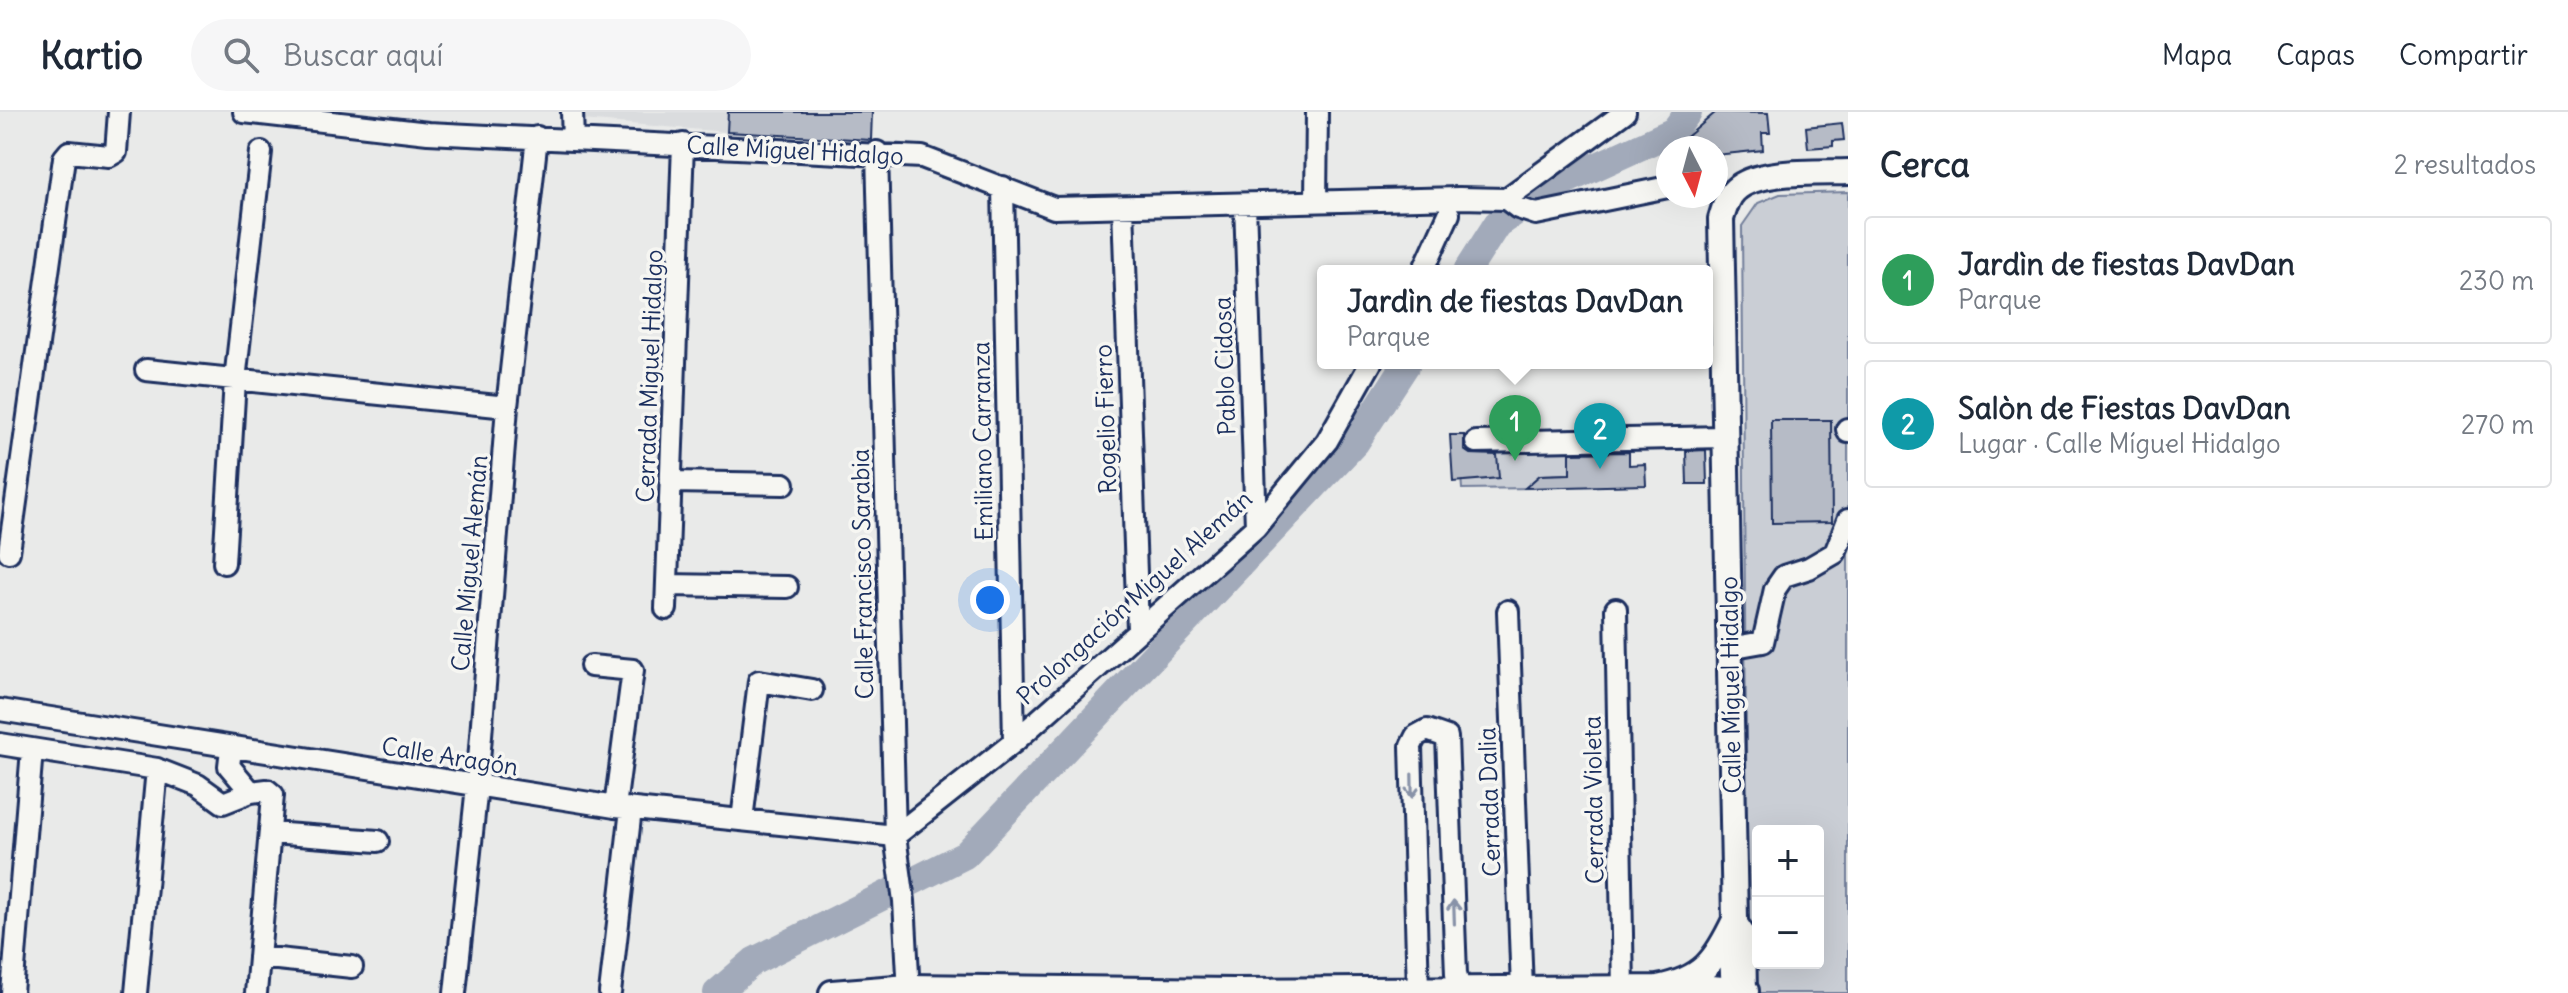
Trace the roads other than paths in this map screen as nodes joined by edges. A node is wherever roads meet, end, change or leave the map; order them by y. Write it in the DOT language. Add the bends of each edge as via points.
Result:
graph roads {
  1 [pos="119,112"];
  2 [pos="244,112"];
  3 [pos="572,112"];
  4 [pos="1317,112"];
  5 [pos="1625,112"];
  6 [pos="537,137"];
  7 [pos="573,140"];
  8 [pos="683,144"];
  9 [pos="261,152"];
  10 [pos="877,152"];
  11 [pos="1848,172"];
  12 [pos="1003,187"];
  13 [pos="1728,187"];
  14 [pos="1656,189"];
  15 [pos="1316,201"];
  16 [pos="1245,204"];
  17 [pos="1123,207"];
  18 [pos="1518,207"];
  19 [pos="1725,208"];
  20 [pos="1449,214"];
  21 [pos="1426,265"];
  22 [pos="1368,369"];
  23 [pos="146,370"];
  24 [pos="235,380"];
  25 [pos="507,407"];
  26 [pos="1725,437"];
  27 [pos="1476,442"];
  28 [pos="672,482"];
  29 [pos="784,484"];
  30 [pos="1848,520"];
  31 [pos="1256,527"];
  32 [pos="9,552"];
  33 [pos="224,563"];
  34 [pos="667,585"];
  35 [pos="787,587"];
  36 [pos="666,609"];
  37 [pos="1616,609"];
  38 [pos="1508,611"];
  39 [pos="1138,630"];
  40 [pos="1729,648"];
  41 [pos="591,666"];
  42 [pos="812,690"];
  43 [pos="0,710"];
  44 [pos="1014,742"];
  45 [pos="0,744"];
  46 [pos="32,750"];
  47 [pos="230,757"];
  48 [pos="157,769"];
  49 [pos="198,785"];
  50 [pos="477,786"];
  51 [pos="251,792"];
  52 [pos="623,808"];
  53 [pos="742,820"];
  54 [pos="271,833"];
  55 [pos="378,841"];
  56 [pos="896,844"];
  57 [pos="1732,927"];
  58 [pos="259,957"];
  59 [pos="352,967"];
  60 [pos="1676,985"];
  61 [pos="1623,989"];
  62 [pos="909,990"];
  63 [pos="1418,990"];
  64 [pos="1460,990"];
  65 [pos="1522,990"];
  66 [pos="1233,992"];
  67 [pos="1739,992"];
  68 [pos="12,993"];
  69 [pos="136,993"];
  70 [pos="256,993"];
  71 [pos="455,993"];
  72 [pos="610,993"];
  73 [pos="832,993"];
  1 -- 32 [label="street" via="116,152 69,152 64,158"];
  2 -- 6 [label="street, Calle Míguel Hidalgo" via="428,133"];
  3 -- 7 [label="street"];
  4 -- 15 [label="street"];
  5 -- 18 [label="street"];
  6 -- 7 [label="street, Calle Míguel Hidalgo"];
  6 -- 25 [label="street, Calle Miguel Alemán"];
  7 -- 8 [label="street, Calle Míguel Hidalgo"];
  8 -- 10 [label="street, Calle Míguel Hidalgo"];
  8 -- 28 [label="street, Cerrada Miguel Hidalgo"];
  9 -- 24 [label="street"];
  10 -- 12 [label="street, Calle Míguel Hidalgo" via="922,157"];
  10 -- 56 [label="street, Calle Francisco Sarabia"];
  11 -- 13 [label="main road, Calle Míguel Hidalgo" via="1773,176"];
  12 -- 17 [label="street, Calle Míguel Hidalgo" via="1054,208"];
  12 -- 44 [label="street, Emiliano Carranza"];
  14 -- 18 [label="street, Calle Míguel Hidalgo" via="1536,214"];
  15 -- 16 [label="street, Calle Míguel Hidalgo"];
  15 -- 18 [label="street, Calle Míguel Hidalgo"];
  16 -- 17 [label="street, Calle Míguel Hidalgo"];
  16 -- 31 [label="street, Pablo Cidosa"];
  17 -- 39 [label="street, Rogelio Fierro"];
  19 -- 26 [label="main road, Calle Míguel Hidalgo" via="1720,235"];
  20 -- 21 [label="street"];
  22 -- 31 [label="street, Prolongación Miguel Alemán" via="1327,441"];
  23 -- 24 [label="street"];
  24 -- 25 [label="street"];
  24 -- 33 [label="street"];
  25 -- 50 [label="street, Calle Miguel Alemán"];
  26 -- 27 [label="street"];
  26 -- 40 [label="main road, Calle Míguel Hidalgo"];
  28 -- 29 [label="street"];
  28 -- 34 [label="street, Cerrada Miguel Hidalgo"];
  30 -- 40 [label="street" via="1835,553 1779,583 1763,642"];
  31 -- 39 [label="street, Prolongación Miguel Alemán"];
  34 -- 35 [label="street"];
  34 -- 36 [label="street, Cerrada Miguel Hidalgo"];
  37 -- 61 [label="street, Cerrada Violeta"];
  38 -- 65 [label="street, Cerrada Dalia"];
  39 -- 44 [label="street, Prolongación Miguel Alemán"];
  40 -- 57 [label="main road, Calle Míguel Hidalgo"];
  41 -- 52 [label="street" via="633,670"];
  42 -- 53 [label="street" via="759,681"];
  43 -- 47 [label="street, Calle Aragón"];
  44 -- 56 [label="street, Prolongación Miguel Alemán"];
  45 -- 46 [label="street"];
  46 -- 48 [label="street"];
  46 -- 68 [label="street"];
  47 -- 49 [label="street"];
  47 -- 50 [label="street, Calle Aragón"];
  47 -- 51 [label="street"];
  48 -- 49 [label="street"];
  48 -- 69 [label="street"];
  49 -- 51 [label="street" via="223,803"];
  50 -- 52 [label="street, Calle Aragón"];
  50 -- 71 [label="street, Calle Miguel Alemán"];
  51 -- 54 [label="street" via="267,790 273,795"];
  52 -- 53 [label="street, Calle Aragón"];
  52 -- 72 [label="street"];
  53 -- 56 [label="street, Calle Aragón"];
  54 -- 55 [label="street"];
  54 -- 58 [label="street"];
  56 -- 62 [label="street, Calle Francisco Sarabia"];
  57 -- 60 [label="main road" via="1714,959"];
  57 -- 67 [label="street" via="1745,935"];
  58 -- 59 [label="street"];
  58 -- 70 [label="street"];
  60 -- 61 [label="main road"];
  60 -- 67 [label="main road"];
  61 -- 65 [label="main road"];
  62 -- 66 [label="main road"];
  62 -- 73 [label="main road"];
  63 -- 64 [label="main road"];
  64 -- 63 [label="street, one-way" via="1447,737 1427,730 1411,746"];
  63 -- 66 [label="main road"];
  64 -- 65 [label="main road"];
}
